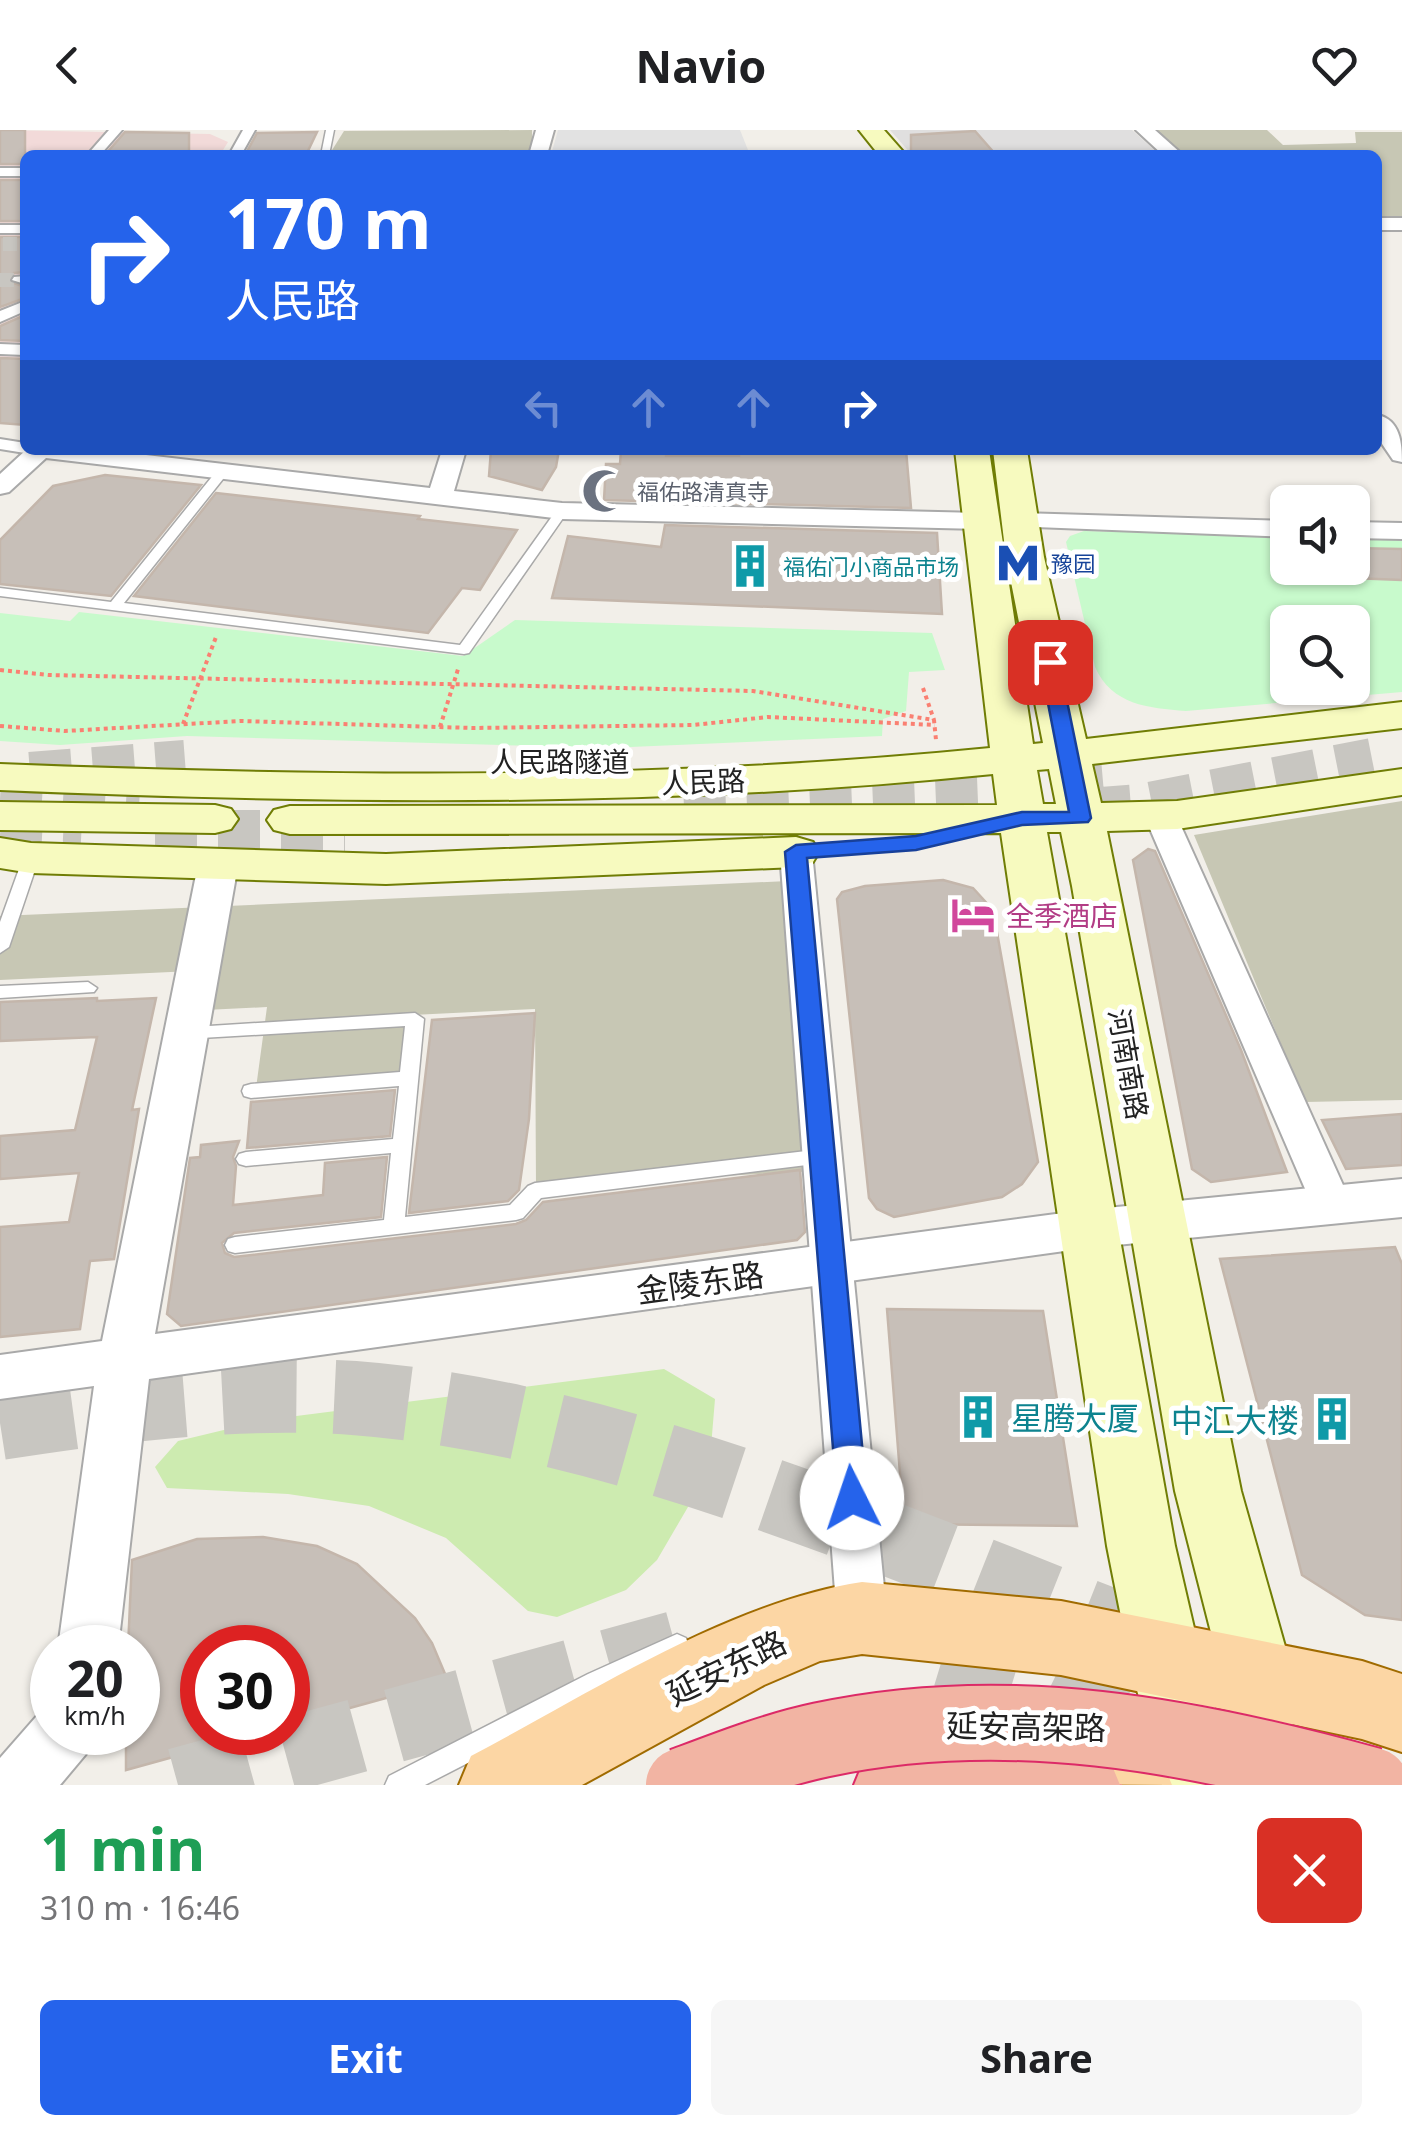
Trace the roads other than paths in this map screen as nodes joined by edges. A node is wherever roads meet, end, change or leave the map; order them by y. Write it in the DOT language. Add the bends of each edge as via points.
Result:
graph roads {
  1 [pos="116,130"];
  2 [pos="1145,130"];
  3 [pos="98,150"];
  4 [pos="1168,150"];
  5 [pos="1387,425"];
  6 [pos="35,455"];
  7 [pos="84,455"];
  8 [pos="452,455"];
  9 [pos="973,455"];
  10 [pos="1011,455"];
  11 [pos="1402,455"];
  12 [pos="223,471"];
  13 [pos="0,487"];
  14 [pos="440,496"];
  15 [pos="562,511"];
  16 [pos="980,520"];
  17 [pos="1020,521"];
  18 [pos="1270,528"];
  19 [pos="1370,531"];
  20 [pos="1402,532"];
  21 [pos="0,592"];
  22 [pos="115,606"];
  23 [pos="1402,715"];
  24 [pos="935,737"];
  25 [pos="184,743"];
  26 [pos="1388,753"];
  27 [pos="1067,754"];
  28 [pos="1012,760"];
  29 [pos="0,777"];
  30 [pos="1160,815"];
  31 [pos="0,816"];
  32 [pos="1081,818"];
  33 [pos="1022,819"];
  34 [pos="81,840"];
  35 [pos="796,852"];
  36 [pos="15,855"];
  37 [pos="218,865"];
  38 [pos="0,947"];
  39 [pos="88,988"];
  40 [pos="0,992"];
  41 [pos="184,1033"];
  42 [pos="410,1078"];
  43 [pos="251,1091"];
  44 [pos="403,1146"];
  45 [pos="824,1156"];
  46 [pos="246,1159"];
  47 [pos="1402,1198"];
  48 [pos="1332,1205"];
  49 [pos="1157,1220"];
  50 [pos="394,1224"];
  51 [pos="1086,1229"];
  52 [pos="235,1245"];
  53 [pos="834,1263"];
  54 [pos="124,1362"];
  55 [pos="0,1378"];
  56 [pos="780,1614"];
  57 [pos="862,1618"];
  58 [pos="91,1625"];
  59 [pos="703,1635"];
  60 [pos="1254,1677"];
  61 [pos="1168,1678"];
  62 [pos="1402,1714"];
  63 [pos="44,1755"];
  64 [pos="1300,1780"];
  65 [pos="19,1785"];
  66 [pos="398,1785"];
  67 [pos="500,1785"];
  68 [pos="683,1785"];
  69 [pos="781,1785"];
  70 [pos="895,1785"];
  71 [pos="1080,1785"];
  72 [pos="1131,1785"];
  73 [pos="1200,1785"];
  74 [pos="1372,1785"];
  1 -- 3 [label="street"];
  2 -- 4 [label="street"];
  5 -- 11 [label="street"];
  6 -- 13 [label="street"];
  7 -- 12 [label="street"];
  8 -- 14 [label="street"];
  9 -- 16 [label="main road"];
  10 -- 17 [label="main road, 河南南路"];
  12 -- 14 [label="street"];
  12 -- 22 [label="lane"];
  14 -- 15 [label="street"];
  15 -- 16 [label="street"];
  15 -- 22 [label="lane" via="465,649"];
  16 -- 28 [label="main road"];
  17 -- 18 [label="street"];
  17 -- 27 [label="main road, 河南南路"];
  19 -- 20 [label="street"];
  21 -- 22 [label="lane"];
  23 -- 27 [label="main road, 人民路"];
  24 -- 25 [label="main road, 人民路隧道" via="739,762"];
  24 -- 28 [label="main road, 人民路"];
  24 -- 29 [label="main road, 人民路" via="709,782 250,786"];
  26 -- 30 [label="main road, 人民路" via="1324,796"];
  27 -- 28 [label="main road, 人民路"];
  27 -- 32 [label="main road, 河南南路"];
  28 -- 33 [label="main road"];
  30 -- 32 [label="main road, 人民路"];
  30 -- 48 [label="street"];
  31 -- 33 [label="main road, 人民路"];
  32 -- 33 [label="main road, 人民路"];
  32 -- 49 [label="main road, 河南南路"];
  33 -- 34 [label="main road" via="679,840"];
  33 -- 35 [label="main road, 人民路" via="916,843"];
  33 -- 51 [label="main road"];
  35 -- 37 [label="main road, 人民路" via="386,869"];
  35 -- 45 [label="street"];
  36 -- 37 [label="main road, 人民路"];
  36 -- 38 [label="lane"];
  37 -- 41 [label="street"];
  39 -- 40 [label="lane"];
  41 -- 42 [label="lane" via="414,1020"];
  41 -- 54 [label="street"];
  42 -- 43 [label="lane"];
  42 -- 44 [label="lane"];
  44 -- 46 [label="lane"];
  44 -- 50 [label="lane"];
  45 -- 50 [label="lane" via="535,1192 516,1212"];
  45 -- 53 [label="street"];
  47 -- 48 [label="street, 金陵东路"];
  48 -- 49 [label="street, 金陵东路"];
  49 -- 51 [label="street, 金陵东路"];
  49 -- 60 [label="main road, 河南南路" via="1208,1491"];
  50 -- 52 [label="lane"];
  51 -- 53 [label="street, 金陵东路"];
  51 -- 61 [label="main road"];
  53 -- 54 [label="street, 金陵东路"];
  53 -- 57 [label="street"];
  54 -- 55 [label="street, 金陵东路"];
  54 -- 58 [label="street"];
  56 -- 57 [label="lane"];
  57 -- 61 [label="main road, 延安东路" via="970,1629"];
  57 -- 67 [label="main road, 延安东路" via="817,1625 736,1658"];
  59 -- 66 [label="lane"];
  60 -- 61 [label="main road, 延安东路"];
  60 -- 62 [label="main road, 延安东路"];
  60 -- 64 [label="main road, 河南南路"];
  61 -- 64 [label="main road, 延安东路"];
  61 -- 73 [label="main road"];
  63 -- 65 [label="street"];
  68 -- 74 [label="highway, 延安高架路, bridge" via="822,1740 998,1720 1105,1725 1229,1745"];
  69 -- 72 [label="main road" via="863,1748 941,1740 1026,1750"];
  70 -- 71 [label="highway, 延安高架路" via="981,1779"];
}
